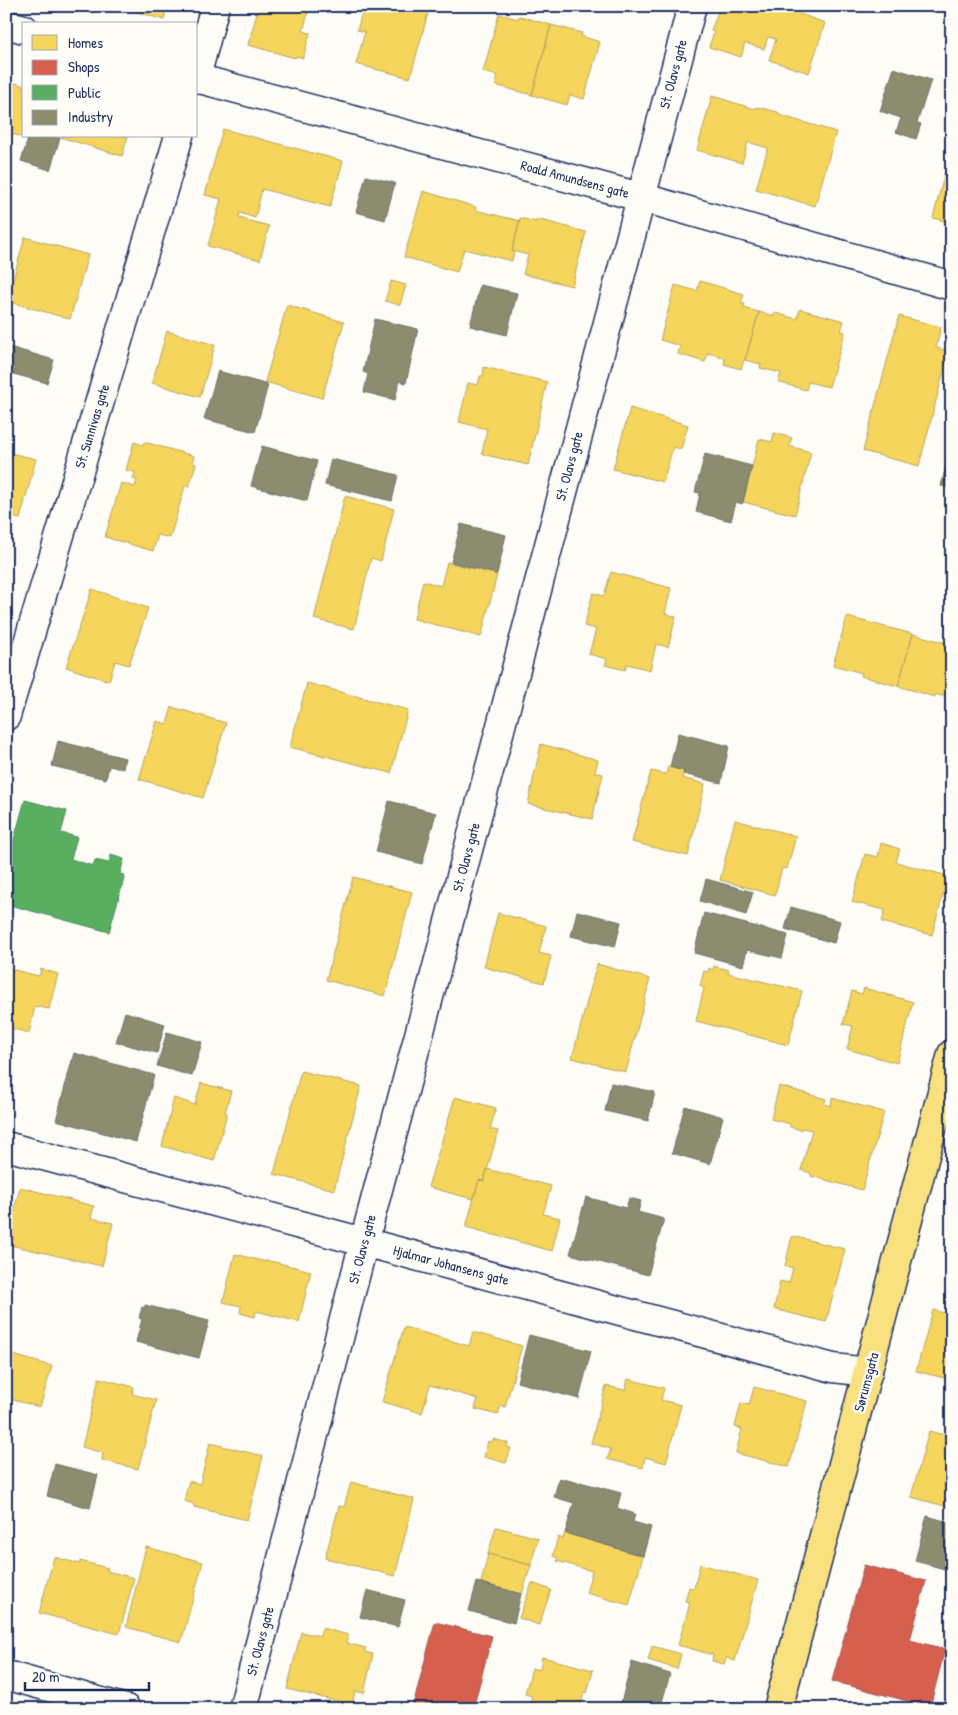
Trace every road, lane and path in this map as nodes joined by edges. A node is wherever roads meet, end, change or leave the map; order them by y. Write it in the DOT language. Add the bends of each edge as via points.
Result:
graph roads {
  1 [pos="215,6"];
  2 [pos="692,6"];
  3 [pos="6,24"];
  4 [pos="22,28"];
  5 [pos="198,70"];
  6 [pos="198,79"];
  7 [pos="178,138"];
  8 [pos="640,197"];
  9 [pos="952,286"];
  10 [pos="6,716"];
  11 [pos="952,1054"];
  12 [pos="6,1146"];
  13 [pos="364,1242"];
  14 [pos="868,1372"];
  15 [pos="6,1675"];
  16 [pos="126,1709"];
  17 [pos="243,1709"];
  18 [pos="778,1709"];
  1 -- 5 [label="street"];
  2 -- 8 [label="street, St. Olavs gate"];
  3 -- 4 [label="street"];
  6 -- 8 [label="street, Roald Amundsens gate"];
  7 -- 10 [label="street, St. Sunnivas gate"];
  8 -- 9 [label="street, Roald Amundsens gate"];
  8 -- 13 [label="street, St. Olavs gate"];
  11 -- 14 [label="main road, Sørumsgata"];
  12 -- 13 [label="street, Hjalmar Johansens gate"];
  13 -- 14 [label="street, Hjalmar Johansens gate" via="833,1368"];
  13 -- 17 [label="street, St. Olavs gate"];
  14 -- 18 [label="main road, Sørumsgata"];
  15 -- 16 [label="street"];
}
